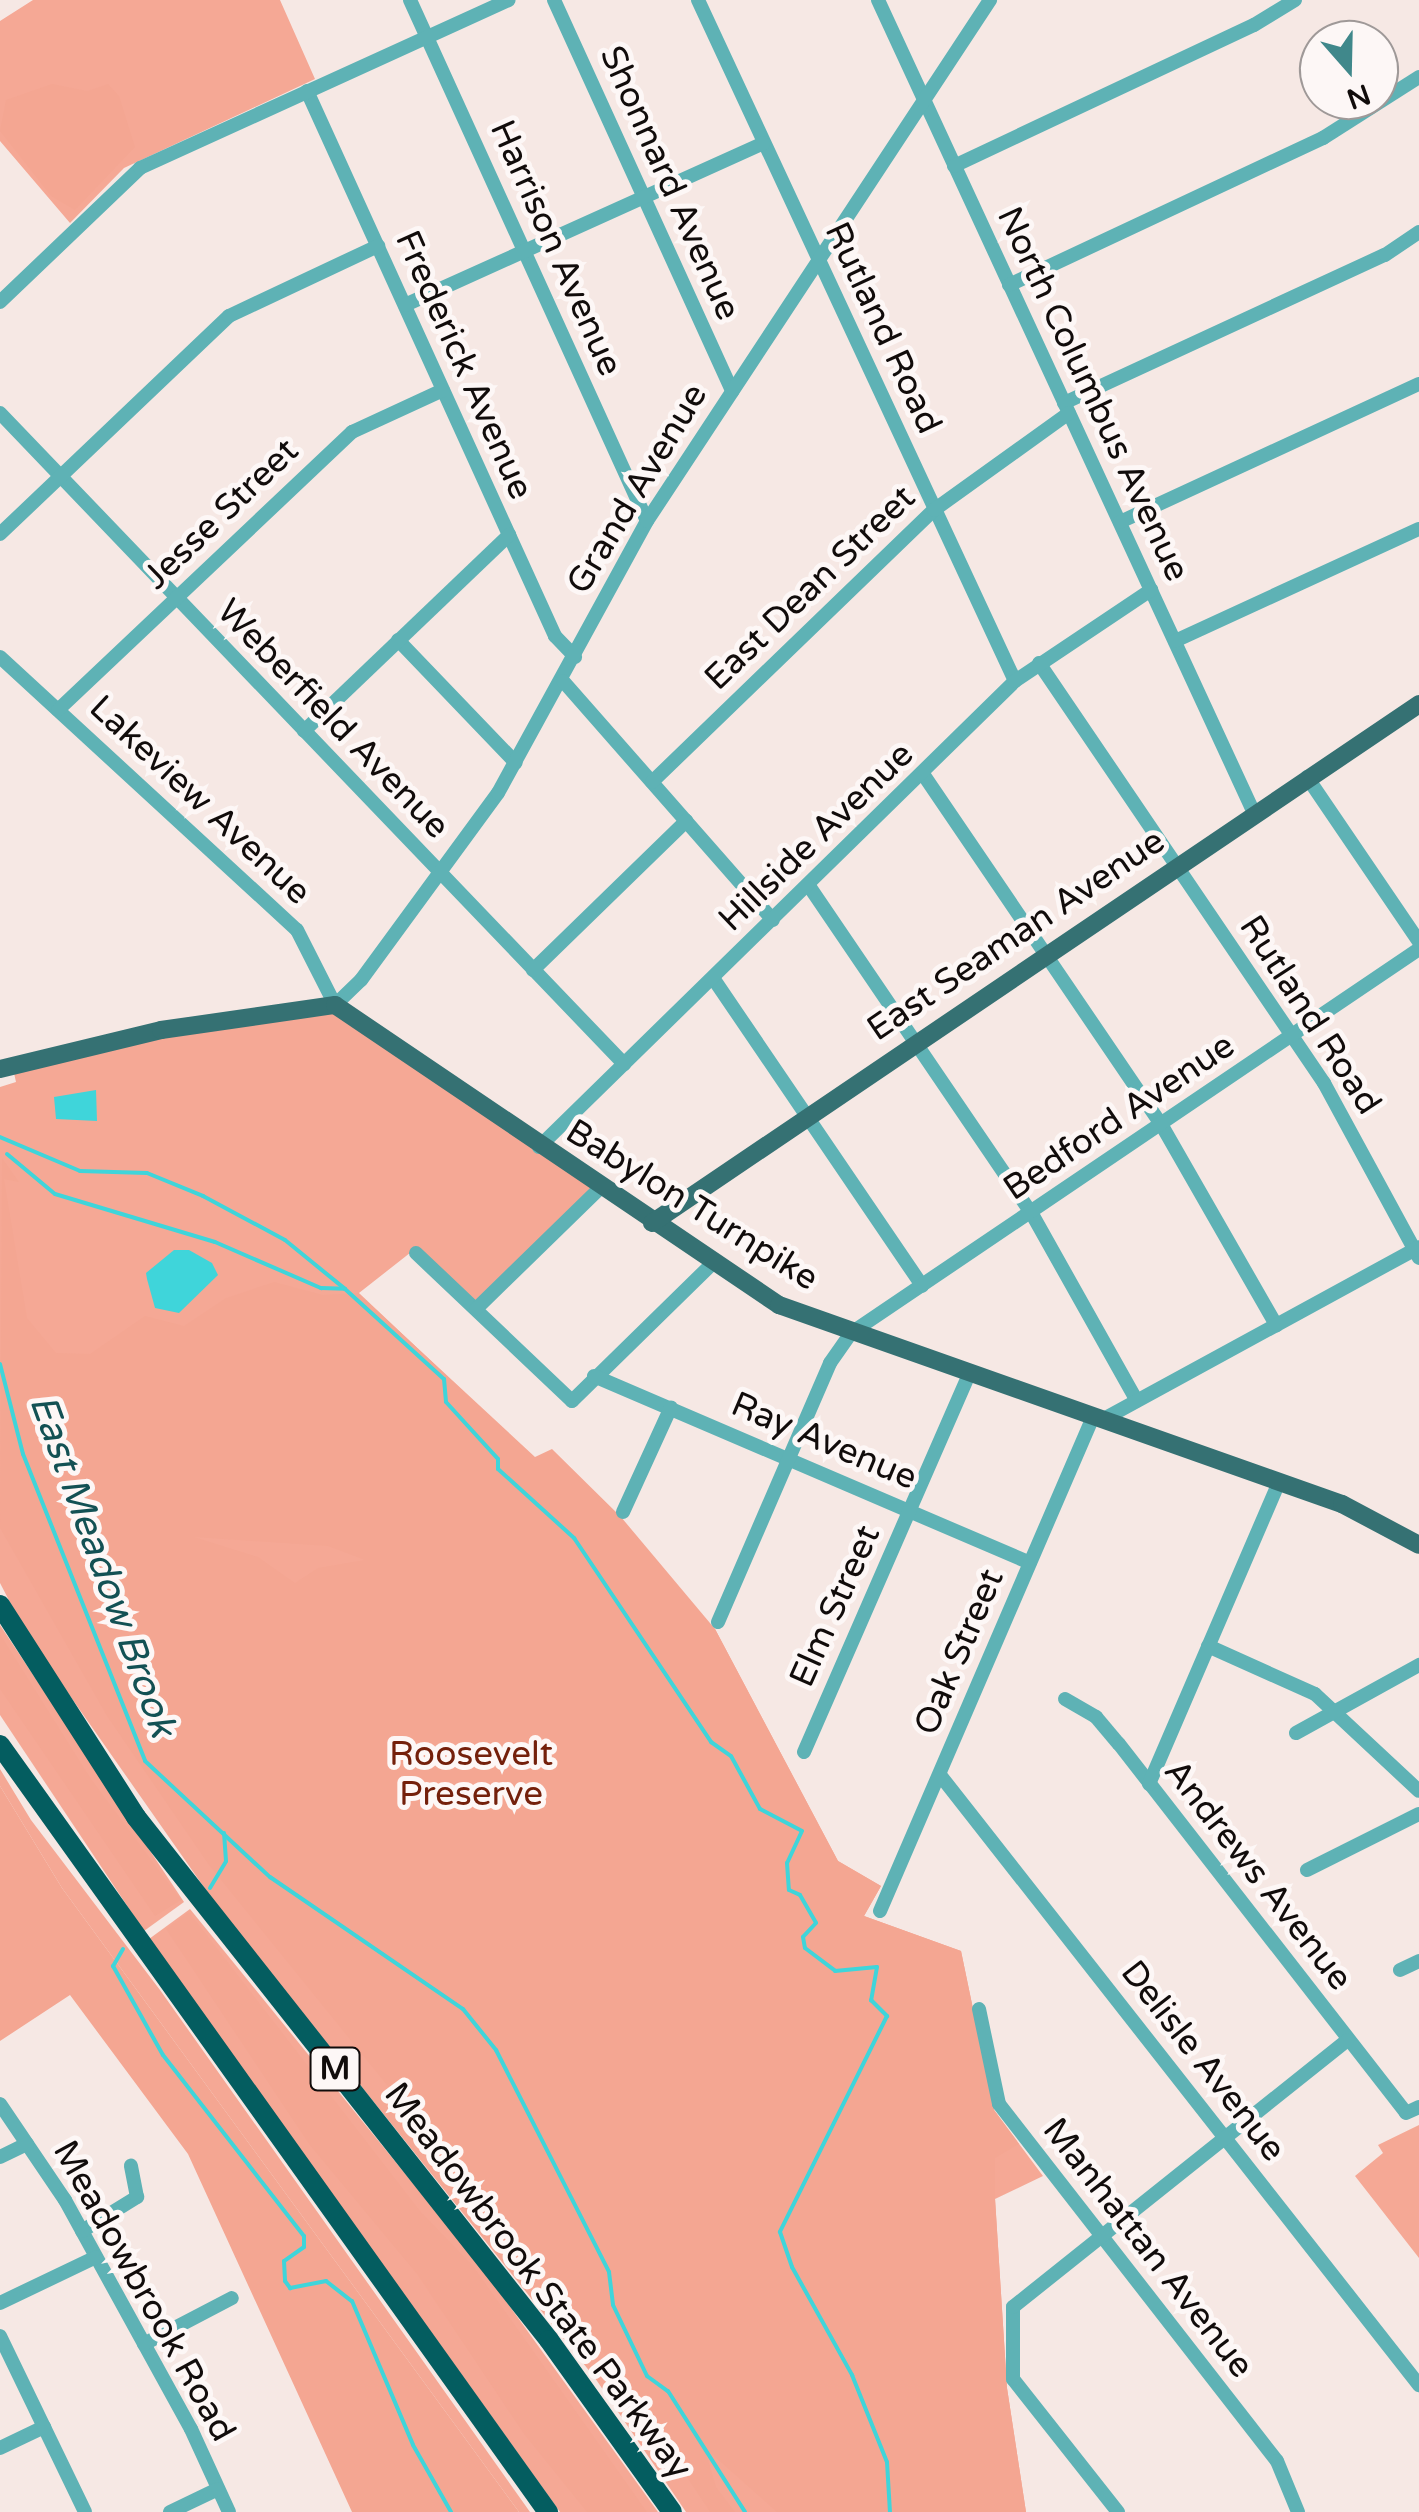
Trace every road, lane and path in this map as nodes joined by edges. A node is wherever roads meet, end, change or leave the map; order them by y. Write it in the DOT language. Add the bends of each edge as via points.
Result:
graph roads {
  1 [pos="410,0"];
  2 [pos="508,0"];
  3 [pos="554,0"];
  4 [pos="698,0"];
  5 [pos="878,0"];
  6 [pos="990,0"];
  7 [pos="1294,0"];
  8 [pos="427,37"];
  9 [pos="1419,77"];
  10 [pos="307,91"];
  11 [pos="923,99"];
  12 [pos="763,143"];
  13 [pos="954,166"];
  14 [pos="644,198"];
  15 [pos="1419,232"];
  16 [pos="378,246"];
  17 [pos="524,252"];
  18 [pos="817,260"];
  19 [pos="1009,285"];
  20 [pos="0,302"];
  21 [pos="405,306"];
  22 [pos="1419,384"];
  23 [pos="443,390"];
  24 [pos="732,391"];
  25 [pos="1066,408"];
  26 [pos="0,413"];
  27 [pos="60,476"];
  28 [pos="934,510"];
  29 [pos="647,521"];
  30 [pos="1120,522"];
  31 [pos="1419,529"];
  32 [pos="0,534"];
  33 [pos="509,535"];
  34 [pos="1151,590"];
  35 [pos="176,598"];
  36 [pos="398,640"];
  37 [pos="1175,642"];
  38 [pos="0,657"];
  39 [pos="576,658"];
  40 [pos="1039,663"];
  41 [pos="563,681"];
  42 [pos="1015,682"];
  43 [pos="1419,704"];
  44 [pos="58,710"];
  45 [pos="304,731"];
  46 [pos="516,763"];
  47 [pos="923,774"];
  48 [pos="1308,777"];
  49 [pos="652,782"];
  50 [pos="1254,813"];
  51 [pos="686,821"];
  52 [pos="1177,866"];
  53 [pos="441,875"];
  54 [pos="808,886"];
  55 [pos="773,920"];
  56 [pos="1419,945"];
  57 [pos="1046,954"];
  58 [pos="533,970"];
  59 [pos="713,978"];
  60 [pos="334,1004"];
  61 [pos="1292,1036"];
  62 [pos="916,1043"];
  63 [pos="624,1064"];
  64 [pos="0,1068"];
  65 [pos="807,1117"];
  66 [pos="1162,1124"];
  67 [pos="539,1147"];
  68 [pos="600,1188"];
  69 [pos="1032,1214"];
  70 [pos="652,1223"];
  71 [pos="1418,1251"];
  72 [pos="416,1253"];
  73 [pos="712,1263"];
  74 [pos="922,1286"];
  75 [pos="476,1309"];
  76 [pos="1276,1325"];
  77 [pos="851,1332"];
  78 [pos="969,1374"];
  79 [pos="594,1376"];
  80 [pos="1136,1401"];
  81 [pos="671,1407"];
  82 [pos="1097,1419"];
  83 [pos="788,1458"];
  84 [pos="1278,1482"];
  85 [pos="910,1511"];
  86 [pos="623,1512"];
  87 [pos="1419,1545"];
  88 [pos="1030,1563"];
  89 [pos="0,1605"];
  90 [pos="718,1622"];
  91 [pos="1208,1646"];
  92 [pos="1419,1665"];
  93 [pos="1065,1700"];
  94 [pos="1334,1711"];
  95 [pos="1296,1733"];
  96 [pos="0,1745"];
  97 [pos="804,1752"];
  98 [pos="940,1775"];
  99 [pos="1148,1784"];
  100 [pos="1419,1791"];
  101 [pos="1419,1814"];
  102 [pos="1306,1870"];
  103 [pos="880,1911"];
  104 [pos="1419,1961"];
  105 [pos="1400,1970"];
  106 [pos="979,2009"];
  107 [pos="1348,2040"];
  108 [pos="0,2104"];
  109 [pos="1419,2107"];
  110 [pos="1224,2138"];
  111 [pos="27,2144"];
  112 [pos="0,2157"];
  113 [pos="131,2166"];
  114 [pos="82,2231"];
  115 [pos="1100,2234"];
  116 [pos="96,2256"];
  117 [pos="232,2298"];
  118 [pos="0,2303"];
  119 [pos="0,2336"];
  120 [pos="144,2344"];
  121 [pos="1419,2385"];
  122 [pos="44,2427"];
  123 [pos="0,2448"];
  124 [pos="218,2489"];
  125 [pos="85,2512"];
  126 [pos="170,2512"];
  127 [pos="229,2512"];
  128 [pos="548,2512"];
  129 [pos="672,2512"];
  130 [pos="1118,2512"];
  131 [pos="1298,2512"];
  1 -- 8 [label="street, Harrison Avenue"];
  2 -- 8 [label="street"];
  3 -- 14 [label="street, Shonnard Avenue"];
  4 -- 12 [label="street, Rutland Road"];
  5 -- 11 [label="street, North Columbus Avenue"];
  6 -- 11 [label="street, Grand Avenue"];
  7 -- 13 [label="street"];
  8 -- 10 [label="street"];
  8 -- 17 [label="street, Harrison Avenue"];
  9 -- 19 [label="street" via="1323,138"];
  10 -- 16 [label="street, Frederick Avenue"];
  10 -- 20 [label="street" via="140,168"];
  11 -- 13 [label="street, North Columbus Avenue"];
  11 -- 18 [label="street, Grand Avenue"];
  12 -- 14 [label="street"];
  12 -- 18 [label="street, Rutland Road"];
  13 -- 19 [label="street, North Columbus Avenue"];
  14 -- 17 [label="street"];
  14 -- 24 [label="street, Shonnard Avenue"];
  15 -- 25 [label="street, East Dean Street"];
  16 -- 21 [label="street, Frederick Avenue"];
  16 -- 27 [label="street" via="229,316"];
  17 -- 21 [label="street"];
  17 -- 29 [label="street, Harrison Avenue"];
  18 -- 24 [label="street, Grand Avenue"];
  18 -- 28 [label="street, Rutland Road"];
  19 -- 25 [label="street, North Columbus Avenue"];
  21 -- 23 [label="street, Frederick Avenue"];
  22 -- 30 [label="street"];
  23 -- 33 [label="street, Frederick Avenue"];
  23 -- 35 [label="street, Jesse Street" via="352,432"];
  24 -- 29 [label="street, Grand Avenue"];
  25 -- 28 [label="street, East Dean Street"];
  25 -- 30 [label="street, North Columbus Avenue"];
  26 -- 27 [label="street, Weberfield Avenue"];
  27 -- 32 [label="street"];
  27 -- 35 [label="street, Weberfield Avenue"];
  28 -- 42 [label="street, Rutland Road"];
  28 -- 49 [label="street, East Dean Street"];
  29 -- 39 [label="street, Grand Avenue"];
  30 -- 34 [label="street, North Columbus Avenue"];
  31 -- 37 [label="street"];
  33 -- 36 [label="street"];
  33 -- 39 [label="street, Frederick Avenue" via="555,636"];
  34 -- 37 [label="street, North Columbus Avenue"];
  34 -- 40 [label="street, Hillside Avenue"];
  35 -- 44 [label="street, Jesse Street"];
  35 -- 45 [label="street, Weberfield Avenue"];
  36 -- 45 [label="street"];
  36 -- 46 [label="street"];
  37 -- 50 [label="street, North Columbus Avenue"];
  38 -- 44 [label="street, Lakeview Avenue"];
  39 -- 41 [label="street, Grand Avenue"];
  40 -- 42 [label="street, Hillside Avenue"];
  40 -- 52 [label="street, Rutland Road"];
  41 -- 46 [label="street, Grand Avenue"];
  41 -- 49 [label="street"];
  42 -- 47 [label="street, Hillside Avenue"];
  43 -- 48 [label="main road, East Seaman Avenue"];
  44 -- 60 [label="street, Lakeview Avenue" via="297,930"];
  45 -- 53 [label="street, Weberfield Avenue"];
  46 -- 53 [label="street, Grand Avenue"];
  47 -- 54 [label="street, Hillside Avenue"];
  47 -- 57 [label="street"];
  48 -- 50 [label="main road, East Seaman Avenue"];
  48 -- 56 [label="street"];
  49 -- 51 [label="street"];
  50 -- 52 [label="main road, East Seaman Avenue"];
  51 -- 55 [label="street"];
  51 -- 58 [label="street"];
  52 -- 57 [label="main road, East Seaman Avenue"];
  52 -- 61 [label="street, Rutland Road"];
  53 -- 58 [label="street, Weberfield Avenue"];
  53 -- 60 [label="street, Grand Avenue"];
  54 -- 55 [label="street, Hillside Avenue"];
  54 -- 62 [label="street"];
  55 -- 59 [label="street, Hillside Avenue"];
  56 -- 61 [label="street, Bedford Avenue"];
  57 -- 62 [label="main road, East Seaman Avenue"];
  57 -- 66 [label="street"];
  58 -- 63 [label="street, Weberfield Avenue"];
  59 -- 63 [label="street, Hillside Avenue"];
  59 -- 65 [label="street"];
  60 -- 64 [label="main road" via="161,1030"];
  60 -- 67 [label="main road, Babylon Turnpike"];
  61 -- 66 [label="street, Bedford Avenue"];
  61 -- 71 [label="street, Rutland Road"];
  62 -- 65 [label="main road, East Seaman Avenue"];
  62 -- 69 [label="street"];
  63 -- 67 [label="street, Hillside Avenue"];
  65 -- 70 [label="main road, East Seaman Avenue"];
  65 -- 74 [label="street"];
  66 -- 69 [label="street, Bedford Avenue"];
  66 -- 76 [label="street"];
  67 -- 68 [label="main road, Babylon Turnpike"];
  68 -- 70 [label="main road, Babylon Turnpike"];
  68 -- 75 [label="street"];
  69 -- 74 [label="street, Bedford Avenue"];
  69 -- 80 [label="street"];
  70 -- 73 [label="main road, Babylon Turnpike"];
  71 -- 76 [label="street"];
  72 -- 75 [label="street"];
  73 -- 77 [label="main road, Babylon Turnpike" via="778,1305"];
  73 -- 79 [label="street"];
  74 -- 77 [label="street, Bedford Avenue"];
  75 -- 79 [label="street" via="572,1401"];
  76 -- 80 [label="street"];
  77 -- 78 [label="main road, Babylon Turnpike"];
  77 -- 83 [label="street"];
  78 -- 82 [label="main road, Babylon Turnpike"];
  78 -- 85 [label="street, Elm Street"];
  79 -- 81 [label="street, Ray Avenue"];
  80 -- 82 [label="street"];
  81 -- 83 [label="street, Ray Avenue"];
  81 -- 86 [label="street"];
  82 -- 84 [label="main road, Babylon Turnpike"];
  82 -- 88 [label="street, Oak Street"];
  83 -- 85 [label="street, Ray Avenue"];
  83 -- 90 [label="street"];
  84 -- 87 [label="main road, Babylon Turnpike" via="1342,1504"];
  84 -- 91 [label="street"];
  85 -- 88 [label="street, Ray Avenue"];
  85 -- 97 [label="street, Elm Street"];
  88 -- 98 [label="street, Oak Street"];
  89 -- 129 [label="highway, Meadowbrook State Parkway / M" via="146,1830 549,2340"];
  91 -- 94 [label="street" via="1315,1694"];
  91 -- 99 [label="street"];
  92 -- 94 [label="street"];
  93 -- 99 [label="street, Andrews Avenue" via="1096,1717"];
  94 -- 95 [label="street"];
  94 -- 100 [label="street"];
  96 -- 128 [label="highway, M"];
  98 -- 103 [label="street, Oak Street"];
  98 -- 110 [label="street, Delisle Avenue"];
  99 -- 107 [label="street, Andrews Avenue"];
  101 -- 102 [label="street"];
  104 -- 105 [label="street"];
  106 -- 115 [label="street, Manhattan Avenue" via="999,2104"];
  107 -- 109 [label="street, Andrews Avenue" via="1406,2113"];
  107 -- 110 [label="street"];
  108 -- 111 [label="street, Meadowbrook Road"];
  110 -- 115 [label="street"];
  110 -- 121 [label="street, Delisle Avenue"];
  111 -- 112 [label="street"];
  111 -- 114 [label="street, Meadowbrook Road"];
  113 -- 114 [label="street" via="137,2197"];
  114 -- 116 [label="street, Meadowbrook Road"];
  115 -- 130 [label="street" via="1016,2302 1013,2379"];
  115 -- 131 [label="street, Manhattan Avenue" via="1277,2460"];
  116 -- 118 [label="street"];
  116 -- 120 [label="street, Meadowbrook Road"];
  117 -- 120 [label="street"];
  119 -- 122 [label="street"];
  120 -- 124 [label="street, Meadowbrook Road"];
  122 -- 123 [label="street"];
  122 -- 125 [label="street"];
  124 -- 126 [label="street"];
  124 -- 127 [label="street, Meadowbrook Road"];
}
